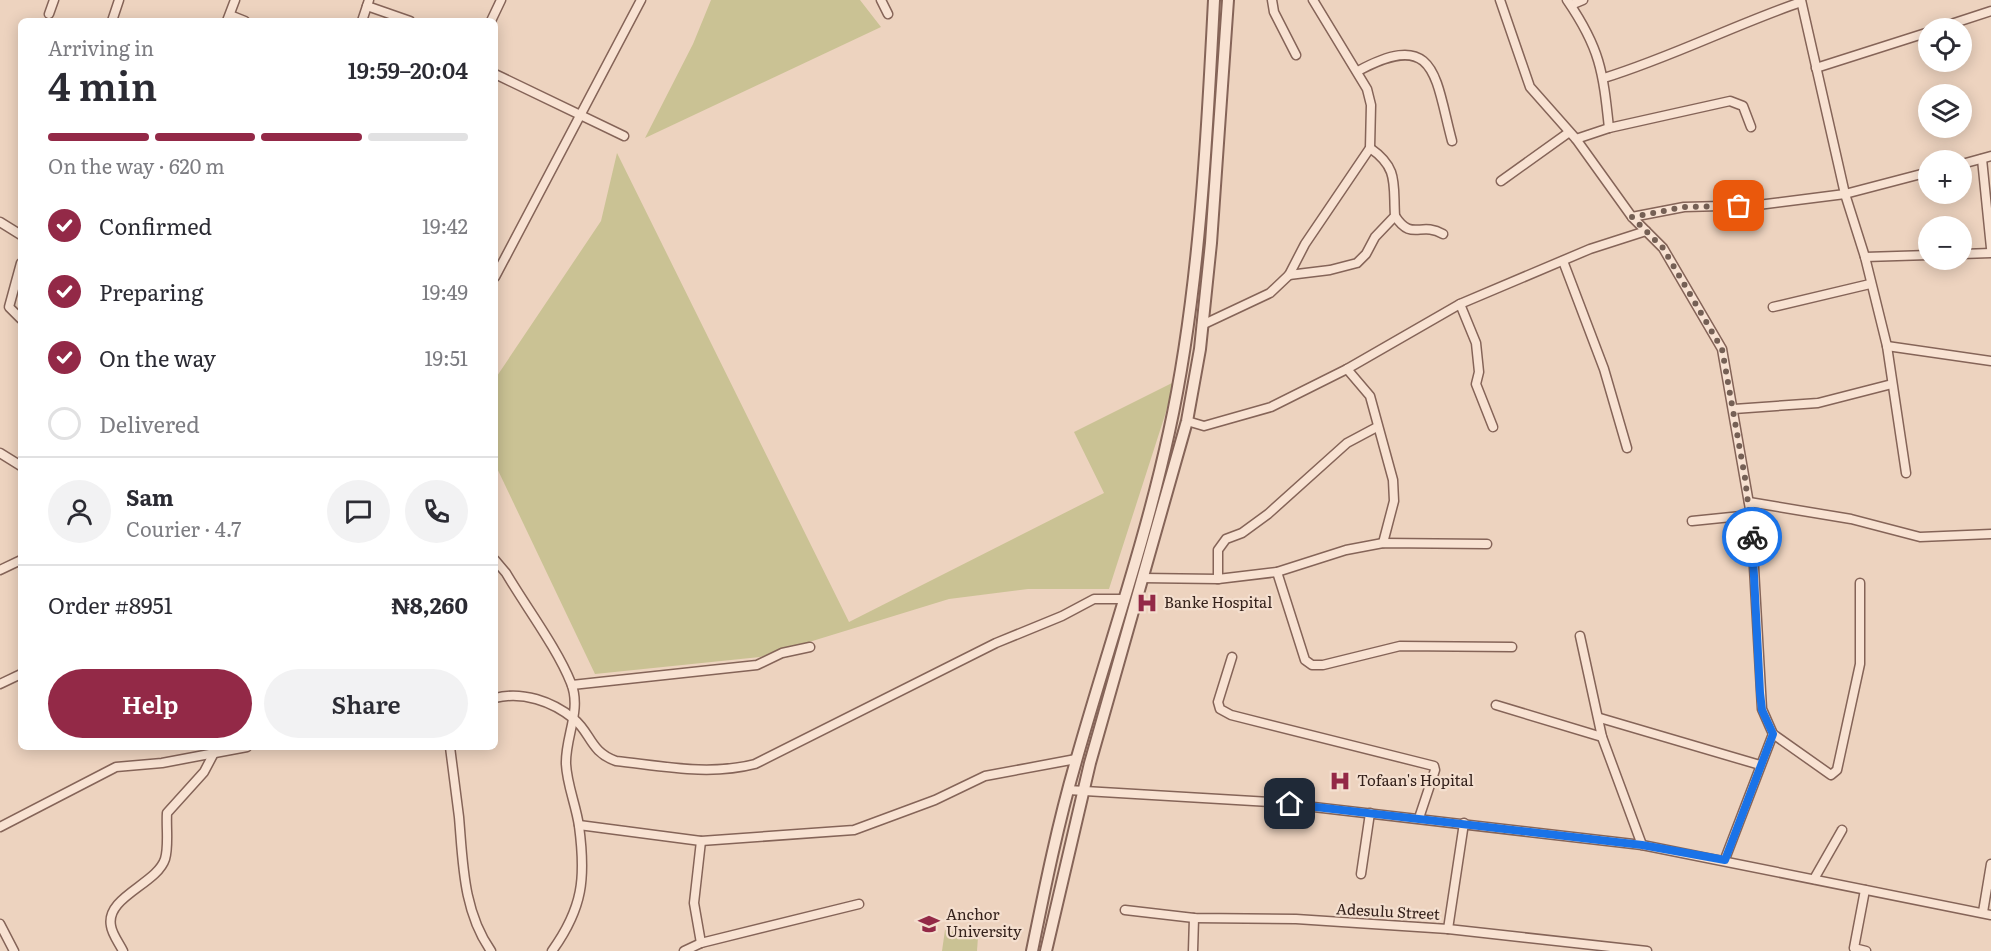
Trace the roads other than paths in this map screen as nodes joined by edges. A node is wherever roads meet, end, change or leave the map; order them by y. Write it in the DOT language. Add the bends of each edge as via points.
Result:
graph roads {
  1 [pos="54,0"];
  2 [pos="119,0"];
  3 [pos="235,0"];
  4 [pos="501,0"];
  5 [pos="641,0"];
  6 [pos="881,0"];
  7 [pos="1214,0"];
  8 [pos="1228,0"];
  9 [pos="1272,0"];
  10 [pos="1313,0"];
  11 [pos="1500,0"];
  12 [pos="1584,0"];
  13 [pos="1801,1"];
  14 [pos="368,3"];
  15 [pos="1569,3"];
  16 [pos="1991,11"];
  17 [pos="49,14"];
  18 [pos="888,14"];
  19 [pos="113,18"];
  20 [pos="229,18"];
  21 [pos="363,18"];
  22 [pos="403,18"];
  23 [pos="492,18"];
  24 [pos="1970,18"];
  25 [pos="1918,36"];
  26 [pos="1296,55"];
  27 [pos="1816,68"];
  28 [pos="1358,71"];
  29 [pos="498,75"];
  30 [pos="1604,78"];
  31 [pos="581,116"];
  32 [pos="1751,127"];
  33 [pos="1609,128"];
  34 [pos="1568,133"];
  35 [pos="624,136"];
  36 [pos="1575,139"];
  37 [pos="1452,141"];
  38 [pos="1370,148"];
  39 [pos="1987,157"];
  40 [pos="1972,161"];
  41 [pos="1918,175"];
  42 [pos="1501,181"];
  43 [pos="1845,194"];
  44 [pos="1395,216"];
  45 [pos="1632,217"];
  46 [pos="0,222"];
  47 [pos="1646,231"];
  48 [pos="18,233"];
  49 [pos="1443,234"];
  50 [pos="1991,250"];
  51 [pos="1972,253"];
  52 [pos="1918,255"];
  53 [pos="1865,257"];
  54 [pos="1563,261"];
  55 [pos="498,271"];
  56 [pos="18,274"];
  57 [pos="1289,275"];
  58 [pos="1870,284"];
  59 [pos="1460,304"];
  60 [pos="1773,307"];
  61 [pos="18,316"];
  62 [pos="1202,325"];
  63 [pos="1887,346"];
  64 [pos="1991,361"];
  65 [pos="1347,369"];
  66 [pos="1892,384"];
  67 [pos="1734,409"];
  68 [pos="1187,421"];
  69 [pos="1377,427"];
  70 [pos="1492,427"];
  71 [pos="1626,448"];
  72 [pos="0,453"];
  73 [pos="18,464"];
  74 [pos="1906,473"];
  75 [pos="1749,502"];
  76 [pos="1751,515"];
  77 [pos="1692,521"];
  78 [pos="1991,534"];
  79 [pos="1383,543"];
  80 [pos="1487,544"];
  81 [pos="18,561"];
  82 [pos="498,564"];
  83 [pos="0,570"];
  84 [pos="1277,572"];
  85 [pos="1142,578"];
  86 [pos="1218,579"];
  87 [pos="1860,583"];
  88 [pos="1123,599"];
  89 [pos="1580,636"];
  90 [pos="810,647"];
  91 [pos="1512,647"];
  92 [pos="1232,657"];
  93 [pos="18,675"];
  94 [pos="0,684"];
  95 [pos="572,685"];
  96 [pos="498,698"];
  97 [pos="1496,705"];
  98 [pos="1600,718"];
  99 [pos="575,719"];
  100 [pos="1773,734"];
  101 [pos="1602,737"];
  102 [pos="230,750"];
  103 [pos="450,750"];
  104 [pos="214,753"];
  105 [pos="1076,759"];
  106 [pos="1760,765"];
  107 [pos="1068,790"];
  108 [pos="1082,793"];
  109 [pos="1370,813"];
  110 [pos="1419,818"];
  111 [pos="1464,823"];
  112 [pos="579,825"];
  113 [pos="0,827"];
  114 [pos="1842,830"];
  115 [pos="700,841"];
  116 [pos="1642,845"];
  117 [pos="1725,860"];
  118 [pos="1991,864"];
  119 [pos="1360,874"];
  120 [pos="1814,879"];
  121 [pos="1865,890"];
  122 [pos="859,904"];
  123 [pos="1125,910"];
  124 [pos="1987,913"];
  125 [pos="1194,918"];
  126 [pos="0,924"];
  127 [pos="1448,928"];
  128 [pos="701,943"];
  129 [pos="14,951"];
  130 [pos="123,951"];
  131 [pos="490,951"];
  132 [pos="552,951"];
  133 [pos="684,951"];
  134 [pos="1032,951"];
  135 [pos="1046,951"];
  136 [pos="1193,951"];
  137 [pos="1647,951"];
  138 [pos="1866,951"];
  1 -- 17 [label="street"];
  2 -- 19 [label="street"];
  3 -- 20 [label="street"];
  4 -- 23 [label="street"];
  5 -- 31 [label="street"];
  6 -- 18 [label="street"];
  7 -- 88 [label="street" via="1196,241 1183,348 1170,431"];
  8 -- 62 [label="street"];
  9 -- 26 [label="street"];
  10 -- 28 [label="street"];
  11 -- 34 [label="street" via="1530,87"];
  12 -- 15 [label="street"];
  13 -- 27 [label="street"];
  13 -- 30 [label="street" via="1652,63"];
  14 -- 21 [label="street"];
  14 -- 22 [label="street"];
  15 -- 30 [label="street" via="1592,38"];
  16 -- 24 [label="street"];
  25 -- 27 [label="street"];
  27 -- 43 [label="street"];
  28 -- 37 [label="street" via="1383,57 1406,53 1422,60 1433,74"];
  28 -- 38 [label="street" via="1371,105"];
  29 -- 31 [label="street"];
  30 -- 33 [label="street"];
  31 -- 35 [label="street"];
  31 -- 55 [label="street"];
  32 -- 33 [label="street" via="1743,106 1730,100"];
  33 -- 36 [label="street"];
  34 -- 36 [label="street"];
  34 -- 42 [label="street"];
  36 -- 45 [label="street"];
  38 -- 44 [label="street" via="1393,171"];
  38 -- 57 [label="street" via="1305,244"];
  39 -- 40 [label="street"];
  39 -- 50 [label="street"];
  41 -- 43 [label="street"];
  43 -- 45 [label="street" via="1758,205 1684,207"];
  43 -- 53 [label="street"];
  44 -- 49 [label="street" via="1408,230 1432,228"];
  44 -- 57 [label="street" via="1357,263"];
  45 -- 47 [label="street"];
  46 -- 48 [label="street"];
  47 -- 54 [label="street"];
  47 -- 67 [label="street" via="1663,248 1722,349"];
  50 -- 51 [label="street"];
  52 -- 53 [label="street"];
  53 -- 58 [label="street"];
  54 -- 59 [label="street"];
  54 -- 71 [label="street" via="1604,369"];
  56 -- 61 [label="street" via="9,307"];
  57 -- 62 [label="street" via="1270,293"];
  58 -- 60 [label="street"];
  58 -- 63 [label="street"];
  59 -- 65 [label="street"];
  59 -- 70 [label="street" via="1476,343 1476,384"];
  62 -- 68 [label="street"];
  63 -- 64 [label="street"];
  63 -- 66 [label="street"];
  65 -- 68 [label="street" via="1271,406 1204,426"];
  65 -- 69 [label="street" via="1370,396"];
  66 -- 67 [label="street" via="1818,403"];
  66 -- 74 [label="street"];
  67 -- 75 [label="street"];
  68 -- 85 [label="street"];
  69 -- 79 [label="street" via="1393,480 1394,501"];
  69 -- 86 [label="street" via="1347,443 1268,514 1242,533 1226,539 1218,550"];
  72 -- 73 [label="street"];
  75 -- 76 [label="street"];
  75 -- 78 [label="street" via="1851,519 1920,537"];
  76 -- 77 [label="street"];
  76 -- 100 [label="street" via="1760,693 1762,710"];
  79 -- 80 [label="street"];
  79 -- 84 [label="street" via="1346,550"];
  81 -- 83 [label="street"];
  82 -- 95 [label="street"];
  84 -- 86 [label="street"];
  84 -- 91 [label="street" via="1305,660 1312,665 1400,645"];
  85 -- 86 [label="street"];
  85 -- 108 [label="street"];
  87 -- 100 [label="street" via="1860,664 1837,770 1831,775 1825,773"];
  88 -- 99 [label="street" via="1094,598 743,767 700,770 615,761 592,745"];
  88 -- 105 [label="street"];
  89 -- 98 [label="street"];
  90 -- 95 [label="street" via="782,653 757,665"];
  92 -- 110 [label="street" via="1218,702 1220,709 1231,716 1434,766"];
  93 -- 94 [label="street"];
  95 -- 99 [label="street"];
  96 -- 99 [label="street" via="522,695 541,700"];
  97 -- 101 [label="street"];
  98 -- 101 [label="street"];
  98 -- 106 [label="street"];
  99 -- 112 [label="street" via="566,761"];
  100 -- 106 [label="street"];
  101 -- 116 [label="street"];
  102 -- 104 [label="street"];
  103 -- 131 [label="street" via="465,886 481,938"];
  104 -- 113 [label="street" via="116,767"];
  104 -- 130 [label="street" via="204,772 167,813 166,852 160,869 112,912 111,927"];
  105 -- 107 [label="street"];
  105 -- 115 [label="street" via="985,776 936,800 854,830"];
  106 -- 117 [label="street"];
  107 -- 108 [label="street"];
  107 -- 134 [label="street"];
  108 -- 109 [label="street" via="1270,802"];
  108 -- 135 [label="street"];
  109 -- 110 [label="street"];
  109 -- 119 [label="street"];
  110 -- 111 [label="street"];
  111 -- 116 [label="street"];
  111 -- 127 [label="street"];
  112 -- 115 [label="street"];
  112 -- 132 [label="street" via="582,885 576,912"];
  114 -- 120 [label="street"];
  115 -- 128 [label="street" via="694,903"];
  116 -- 117 [label="street"];
  117 -- 120 [label="street"];
  118 -- 124 [label="street"];
  120 -- 121 [label="street"];
  121 -- 124 [label="street"];
  121 -- 138 [label="street" via="1854,948"];
  122 -- 128 [label="street"];
  123 -- 125 [label="street, Adesulu Street"];
  125 -- 127 [label="street, Adesulu Street" via="1296,919"];
  125 -- 136 [label="street"];
  126 -- 129 [label="street"];
  127 -- 137 [label="street, Adesulu Street"];
  128 -- 133 [label="street"];
}
